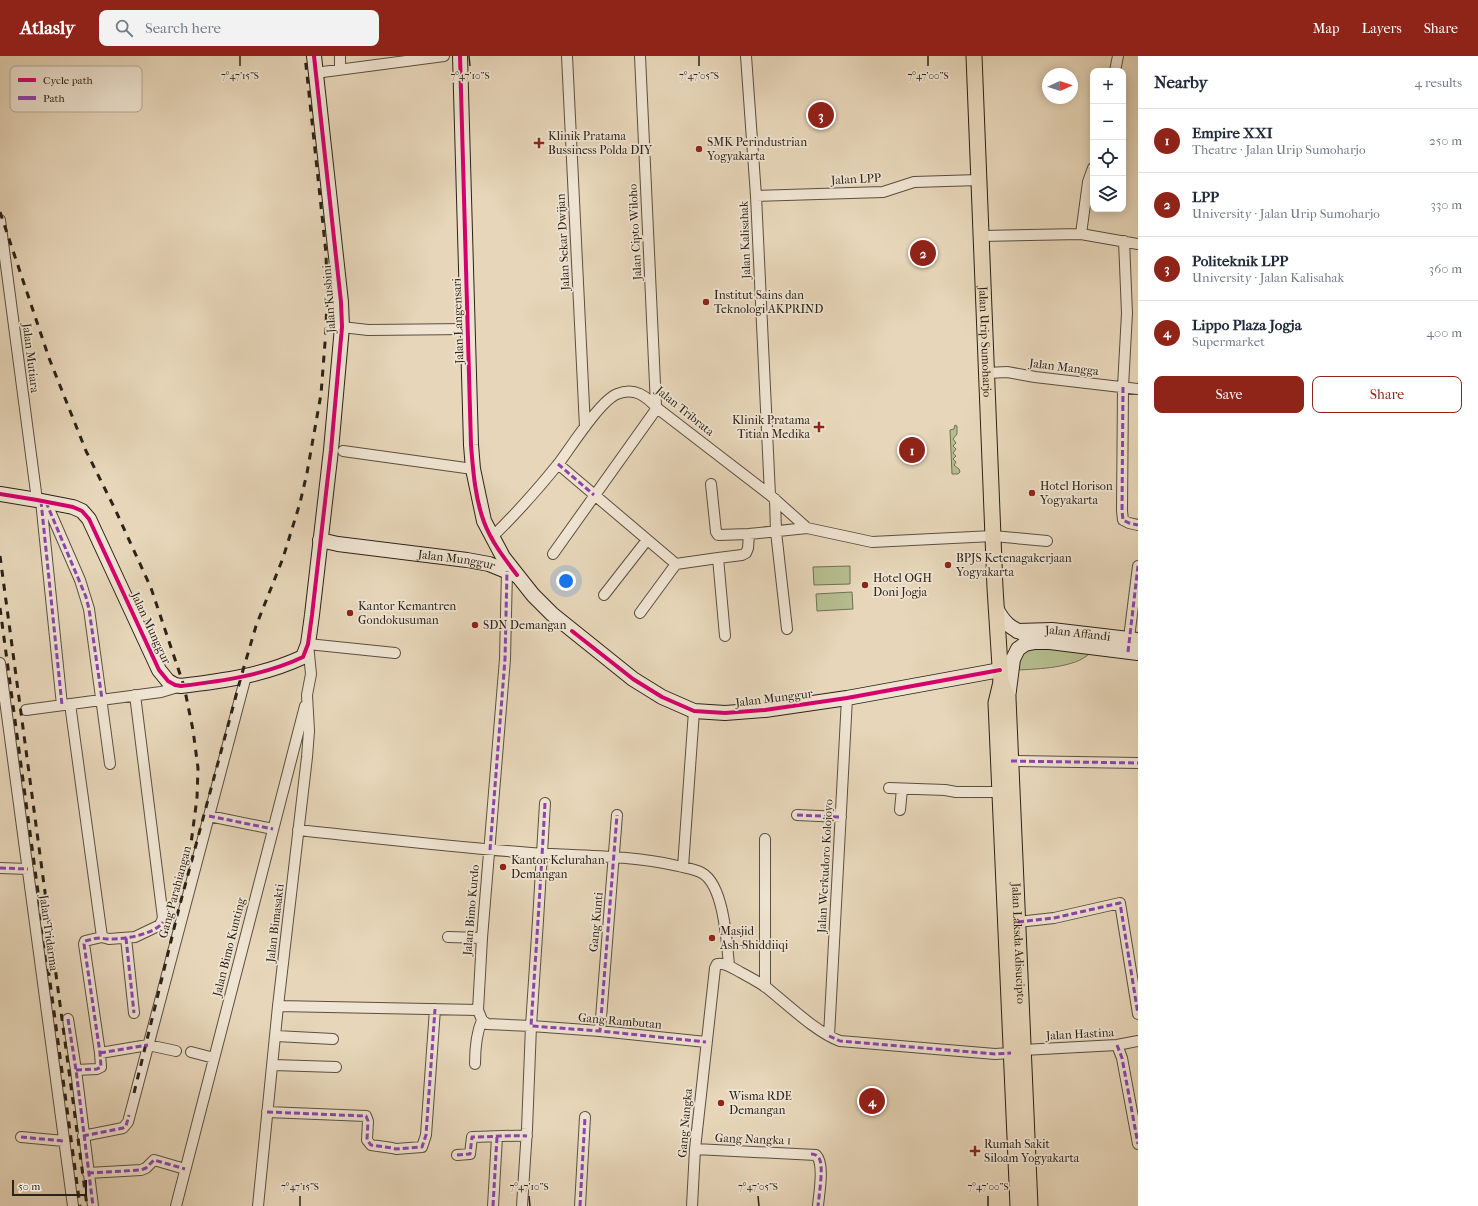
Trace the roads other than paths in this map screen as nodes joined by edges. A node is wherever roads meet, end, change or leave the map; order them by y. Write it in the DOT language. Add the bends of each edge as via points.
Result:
graph roads {
  1 [pos="314,56"];
  2 [pos="340,56"];
  3 [pos="444,56"];
  4 [pos="460,56"];
  5 [pos="568,56"];
  6 [pos="640,56"];
  7 [pos="746,56"];
  8 [pos="974,56"];
  9 [pos="1118,56"];
  10 [pos="1116,68"];
  11 [pos="340,69"];
  12 [pos="315,73"];
  13 [pos="1090,176"];
  14 [pos="979,180"];
  15 [pos="756,196"];
  16 [pos="0,220"];
  17 [pos="1081,234"];
  18 [pos="981,236"];
  19 [pos="1124,241"];
  20 [pos="1138,244"];
  21 [pos="342,327"];
  22 [pos="468,329"];
  23 [pos="987,373"];
  24 [pos="1123,387"];
  25 [pos="1138,389"];
  26 [pos="656,407"];
  27 [pos="585,427"];
  28 [pos="343,451"];
  29 [pos="558,464"];
  30 [pos="473,469"];
  31 [pos="711,484"];
  32 [pos="0,494"];
  33 [pos="594,495"];
  34 [pos="773,497"];
  35 [pos="41,501"];
  36 [pos="1138,525"];
  37 [pos="807,528"];
  38 [pos="776,532"];
  39 [pos="749,534"];
  40 [pos="993,536"];
  41 [pos="491,538"];
  42 [pos="320,540"];
  43 [pos="647,540"];
  44 [pos="1047,541"];
  45 [pos="553,554"];
  46 [pos="718,558"];
  47 [pos="676,564"];
  48 [pos="1138,566"];
  49 [pos="512,573"];
  50 [pos="604,596"];
  51 [pos="996,608"];
  52 [pos="640,613"];
  53 [pos="998,628"];
  54 [pos="787,630"];
  55 [pos="1018,631"];
  56 [pos="725,636"];
  57 [pos="1050,642"];
  58 [pos="308,644"];
  59 [pos="1133,646"];
  60 [pos="395,653"];
  61 [pos="999,654"];
  62 [pos="0,663"];
  63 [pos="246,676"];
  64 [pos="1000,676"];
  65 [pos="181,686"];
  66 [pos="135,695"];
  67 [pos="307,695"];
  68 [pos="847,698"];
  69 [pos="1008,698"];
  70 [pos="102,699"];
  71 [pos="66,705"];
  72 [pos="3,706"];
  73 [pos="26,710"];
  74 [pos="694,711"];
  75 [pos="1011,761"];
  76 [pos="1138,763"];
  77 [pos="110,764"];
  78 [pos="890,788"];
  79 [pos="902,789"];
  80 [pos="1000,792"];
  81 [pos="545,803"];
  82 [pos="900,810"];
  83 [pos="617,815"];
  84 [pos="797,815"];
  85 [pos="209,816"];
  86 [pos="841,817"];
  87 [pos="273,829"];
  88 [pos="298,830"];
  89 [pos="765,838"];
  90 [pos="490,850"];
  91 [pos="542,854"];
  92 [pos="615,857"];
  93 [pos="0,868"];
  94 [pos="683,868"];
  95 [pos="28,869"];
  96 [pos="1009,870"];
  97 [pos="1018,922"];
  98 [pos="448,937"];
  99 [pos="102,938"];
  100 [pos="126,938"];
  101 [pos="482,938"];
  102 [pos="729,966"];
  103 [pos="765,987"];
  104 [pos="278,1006"];
  105 [pos="435,1009"];
  106 [pos="478,1010"];
  107 [pos="134,1013"];
  108 [pos="1138,1014"];
  109 [pos="68,1019"];
  110 [pos="482,1020"];
  111 [pos="531,1026"];
  112 [pos="600,1031"];
  113 [pos="276,1036"];
  114 [pos="829,1036"];
  115 [pos="333,1039"];
  116 [pos="1138,1041"];
  117 [pos="706,1042"];
  118 [pos="148,1045"];
  119 [pos="1117,1045"];
  120 [pos="176,1051"];
  121 [pos="1017,1051"];
  122 [pos="191,1052"];
  123 [pos="100,1053"];
  124 [pos="214,1058"];
  125 [pos="475,1064"];
  126 [pos="273,1065"];
  127 [pos="336,1067"];
  128 [pos="76,1070"];
  129 [pos="267,1112"];
  130 [pos="585,1117"];
  131 [pos="83,1136"];
  132 [pos="526,1136"];
  133 [pos="21,1137"];
  134 [pos="497,1137"];
  135 [pos="64,1141"];
  136 [pos="1138,1144"];
  137 [pos="695,1150"];
  138 [pos="458,1155"];
  139 [pos="185,1169"];
  140 [pos="88,1173"];
  141 [pos="73,1206"];
  142 [pos="92,1206"];
  143 [pos="176,1206"];
  144 [pos="258,1206"];
  145 [pos="493,1206"];
  146 [pos="522,1206"];
  147 [pos="580,1206"];
  148 [pos="692,1206"];
  149 [pos="818,1206"];
  150 [pos="1018,1206"];
  151 [pos="1030,1206"];
  1 -- 12 [label="main road, Jalan Kusbini"];
  2 -- 11 [label="street"];
  3 -- 11 [label="street"];
  4 -- 22 [label="main road, Jalan Langensari"];
  5 -- 27 [label="street, Jalan Sekar Dwijan"];
  6 -- 26 [label="street, Jalan Cipto Wiloho"];
  7 -- 15 [label="street, Jalan Kalisahak"];
  8 -- 14 [label="main road, Jalan Urip Sumoharjo"];
  9 -- 10 [label="street"];
  11 -- 12 [label="street"];
  12 -- 21 [label="main road, Jalan Kusbini"];
  13 -- 17 [label="street"];
  14 -- 15 [label="street, Jalan LPP" via="914,182 883,192"];
  14 -- 18 [label="main road, Jalan Urip Sumoharjo"];
  15 -- 34 [label="street, Jalan Kalisahak"];
  16 -- 35 [label="street, Jalan Mutiara"];
  17 -- 18 [label="street"];
  17 -- 19 [label="street"];
  18 -- 23 [label="main road, Jalan Urip Sumoharjo"];
  19 -- 20 [label="street"];
  19 -- 24 [label="street" via="1127,313"];
  21 -- 22 [label="street" via="368,330"];
  21 -- 42 [label="main road, Jalan Kusbini"];
  22 -- 30 [label="main road, Jalan Langensari"];
  23 -- 24 [label="street, Jalan Mangga" via="1007,372"];
  23 -- 40 [label="main road, Jalan Urip Sumoharjo"];
  24 -- 25 [label="street, Jalan Mangga"];
  24 -- 36 [label="street" via="1122,512 1123,520"];
  26 -- 27 [label="street, Jalan Tribrata" via="645,396 634,392 622,393 608,401"];
  26 -- 33 [label="street"];
  26 -- 34 [label="street, Jalan Tribrata"];
  27 -- 29 [label="street, Jalan Tribrata"];
  28 -- 30 [label="street"];
  29 -- 33 [label="street"];
  29 -- 41 [label="street, Jalan Tribrata"];
  30 -- 41 [label="main road, Jalan Langensari" via="484,521"];
  31 -- 39 [label="street" via="717,534"];
  32 -- 35 [label="main road, Jalan Munggur"];
  33 -- 43 [label="street"];
  33 -- 45 [label="street"];
  34 -- 37 [label="street, Jalan Tribrata"];
  34 -- 38 [label="street, Jalan Kalisahak"];
  35 -- 65 [label="main road, Jalan Munggur" via="82,511 89,519 159,670 168,681"];
  35 -- 70 [label="street" via="88,603"];
  35 -- 71 [label="street"];
  37 -- 38 [label="street"];
  37 -- 40 [label="street" via="872,542"];
  38 -- 39 [label="street"];
  38 -- 54 [label="street, Jalan Kalisahak"];
  39 -- 46 [label="street" via="746,553"];
  40 -- 44 [label="street"];
  40 -- 51 [label="main road, Jalan Urip Sumoharjo"];
  41 -- 49 [label="main road, Jalan Langensari"];
  42 -- 49 [label="main road, Jalan Munggur" via="467,560 489,564"];
  42 -- 58 [label="main road"];
  43 -- 47 [label="street"];
  43 -- 50 [label="street"];
  46 -- 47 [label="street"];
  46 -- 56 [label="street"];
  47 -- 52 [label="street"];
  48 -- 59 [label="street"];
  49 -- 74 [label="main road, Jalan Munggur" via="552,614 632,679 662,697"];
  49 -- 90 [label="street, Jalan Bimo Kurdo"];
  51 -- 53 [label="main road, Jalan Urip Sumoharjo"];
  51 -- 55 [label="main road" via="1008,626"];
  53 -- 61 [label="main road, Jalan Laksda Adisucipto"];
  55 -- 57 [label="main road"];
  55 -- 59 [label="main road, Jalan Affandi" via="1052,630"];
  55 -- 61 [label="main road" via="1003,644"];
  57 -- 59 [label="main road, Jalan Affandi"];
  57 -- 69 [label="main road" via="1025,644 1018,650 1014,659"];
  58 -- 60 [label="street"];
  58 -- 63 [label="main road" via="303,657"];
  58 -- 67 [label="street, Jalan Bimasakti" via="311,674"];
  61 -- 64 [label="main road, Jalan Laksda Adisucipto"];
  62 -- 72 [label="street, Jalan Tridarma"];
  63 -- 65 [label="main road"];
  63 -- 85 [label="street, Gang Parahiangan"];
  64 -- 68 [label="main road, Jalan Munggur"];
  64 -- 69 [label="main road, Jalan Laksda Adisucipto"];
  64 -- 80 [label="main road, Jalan Laksda Adisucipto" via="996,698"];
  65 -- 66 [label="street" via="161,692"];
  66 -- 70 [label="street"];
  66 -- 100 [label="street" via="163,918 160,925 135,937"];
  67 -- 87 [label="street, Jalan Bimo Kunting"];
  67 -- 88 [label="street, Jalan Bimasakti" via="308,757"];
  68 -- 74 [label="main road, Jalan Munggur" via="725,714"];
  68 -- 86 [label="street, Jalan Werkudoro Kolojoyo"];
  69 -- 75 [label="main road, Jalan Laksda Adisucipto"];
  70 -- 71 [label="street"];
  70 -- 77 [label="street"];
  71 -- 73 [label="street"];
  71 -- 99 [label="street"];
  72 -- 95 [label="street, Jalan Tridarma"];
  74 -- 94 [label="street"];
  75 -- 76 [label="street"];
  75 -- 96 [label="main road, Jalan Laksda Adisucipto"];
  78 -- 79 [label="street"];
  79 -- 80 [label="street"];
  79 -- 82 [label="street"];
  80 -- 96 [label="main road, Jalan Laksda Adisucipto"];
  81 -- 91 [label="street"];
  83 -- 92 [label="street, Gang Kunti"];
  84 -- 86 [label="street"];
  85 -- 87 [label="street"];
  85 -- 118 [label="street, Gang Parahiangan"];
  86 -- 114 [label="street, Jalan Werkudoro Kolojoyo"];
  87 -- 124 [label="street, Jalan Bimo Kunting"];
  88 -- 90 [label="street"];
  88 -- 104 [label="street, Jalan Bimasakti"];
  89 -- 103 [label="street"];
  90 -- 91 [label="street"];
  90 -- 101 [label="street, Jalan Bimo Kurdo"];
  91 -- 92 [label="street"];
  91 -- 111 [label="street"];
  92 -- 94 [label="street"];
  92 -- 112 [label="street, Gang Kunti"];
  93 -- 95 [label="street"];
  94 -- 102 [label="street" via="702,873 712,882 720,901"];
  95 -- 135 [label="street, Jalan Tridarma"];
  96 -- 97 [label="main road, Jalan Laksda Adisucipto"];
  96 -- 121 [label="main road, Jalan Laksda Adisucipto"];
  97 -- 108 [label="street" via="1054,918 1120,903"];
  97 -- 121 [label="main road, Jalan Laksda Adisucipto"];
  98 -- 101 [label="street"];
  99 -- 100 [label="street"];
  99 -- 123 [label="street" via="85,941 84,944"];
  100 -- 107 [label="street"];
  101 -- 106 [label="street, Jalan Bimo Kurdo"];
  102 -- 103 [label="street, Jalan Hastina"];
  102 -- 117 [label="street, Gang Nangka" via="721,963 715,968"];
  103 -- 114 [label="street, Jalan Hastina"];
  104 -- 105 [label="street"];
  104 -- 113 [label="street, Jalan Bimasakti"];
  105 -- 106 [label="street"];
  105 -- 129 [label="street" via="426,1135 422,1147 396,1149 371,1145 367,1140 366,1116"];
  106 -- 110 [label="street, Jalan Bimo Kurdo"];
  109 -- 128 [label="street"];
  110 -- 111 [label="street" via="487,1024"];
  110 -- 125 [label="street" via="476,1040"];
  111 -- 112 [label="street, Gang Rambutan"];
  111 -- 132 [label="street"];
  112 -- 117 [label="street, Gang Rambutan"];
  113 -- 115 [label="street"];
  113 -- 126 [label="street, Jalan Bimasakti"];
  114 -- 121 [label="street, Jalan Hastina" via="840,1041 995,1054"];
  116 -- 119 [label="street, Jalan Hastina"];
  117 -- 137 [label="street, Gang Nangka"];
  118 -- 120 [label="street"];
  118 -- 123 [label="street"];
  118 -- 131 [label="street, Gang Parahiangan" via="126,1126"];
  119 -- 121 [label="street, Jalan Hastina"];
  119 -- 136 [label="street" via="1122,1058"];
  121 -- 150 [label="main road, Jalan Laksda Adisucipto"];
  121 -- 151 [label="main road, Jalan Laksda Adisucipto"];
  122 -- 124 [label="street"];
  123 -- 128 [label="street" via="101,1067"];
  124 -- 139 [label="street, Jalan Bimo Kunting"];
  126 -- 127 [label="street"];
  126 -- 129 [label="street, Jalan Bimasakti"];
  128 -- 131 [label="street"];
  129 -- 144 [label="street, Jalan Bimasakti"];
  130 -- 147 [label="street"];
  131 -- 140 [label="street"];
  132 -- 134 [label="street"];
  132 -- 146 [label="street"];
  133 -- 135 [label="street"];
  134 -- 138 [label="street" via="472,1138 470,1154"];
  134 -- 145 [label="street"];
  135 -- 141 [label="street, Jalan Tridarma"];
  137 -- 148 [label="street, Gang Nangka"];
  137 -- 149 [label="street, Gang Nangka 1" via="816,1154 821,1167"];
  139 -- 140 [label="street" via="154,1160 141,1170"];
  139 -- 143 [label="street, Jalan Bimo Kunting"];
  140 -- 142 [label="street"];
}
